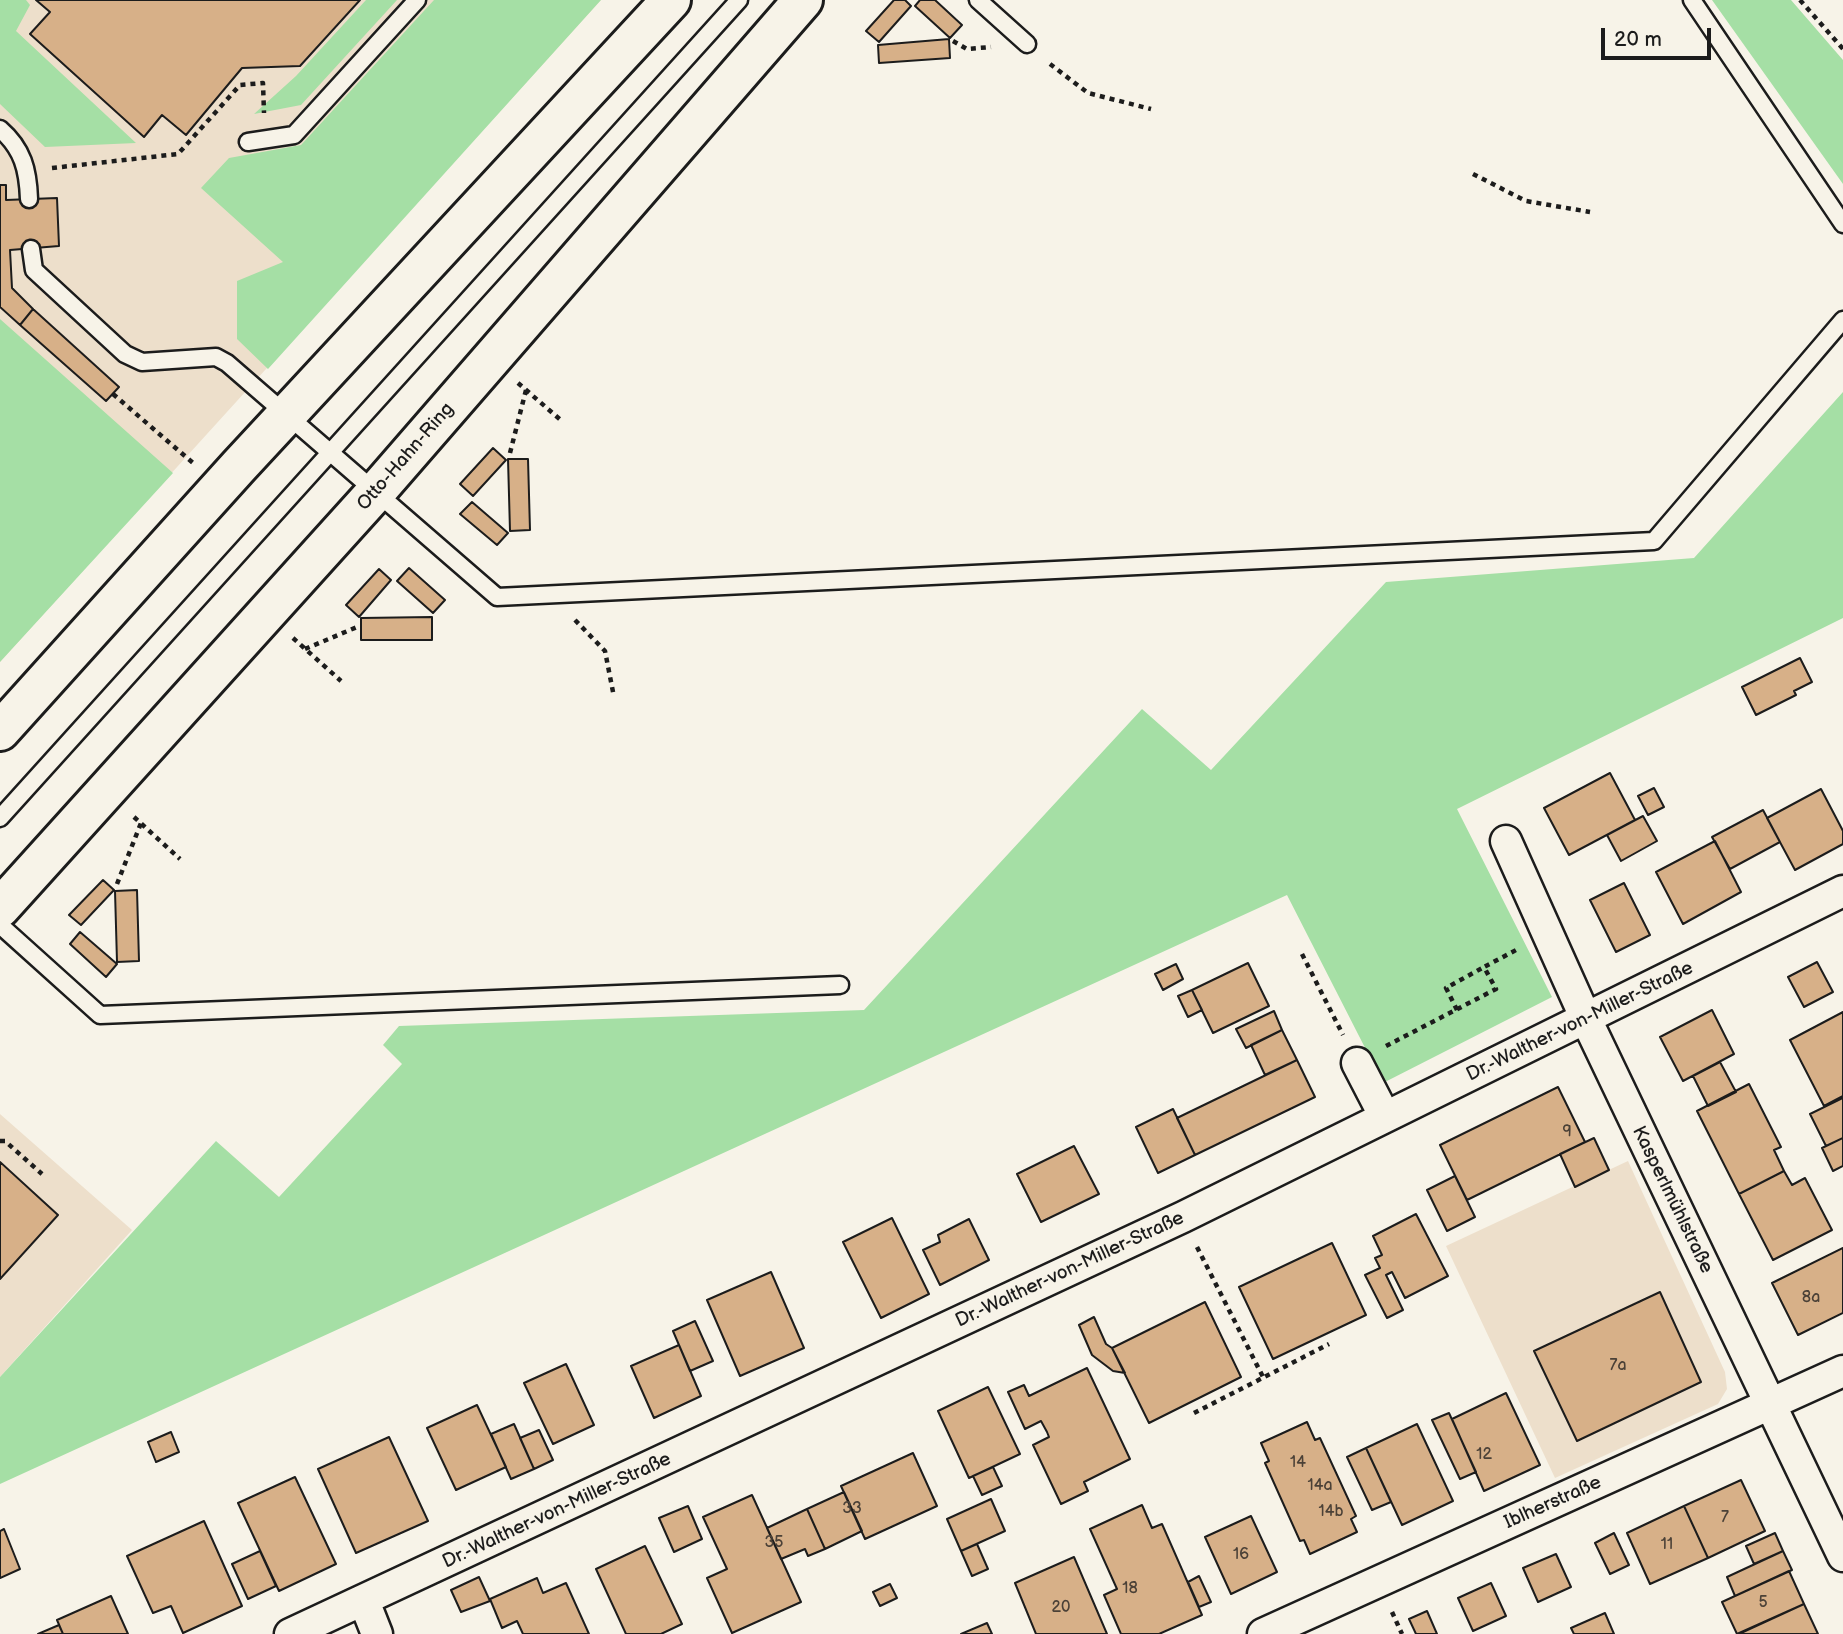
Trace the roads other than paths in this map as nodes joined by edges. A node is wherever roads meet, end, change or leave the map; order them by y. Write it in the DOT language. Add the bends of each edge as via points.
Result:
graph roads {
  1 [pos="417,0"];
  2 [pos="671,0"];
  3 [pos="739,0"];
  4 [pos="803,0"];
  5 [pos="978,0"];
  6 [pos="1692,0"];
  7 [pos="1027,44"];
  8 [pos="0,129"];
  9 [pos="248,142"];
  10 [pos="29,199"];
  11 [pos="1843,224"];
  12 [pos="32,249"];
  13 [pos="1843,320"];
  14 [pos="287,415"];
  15 [pos="330,453"];
  16 [pos="374,494"];
  17 [pos="0,731"];
  18 [pos="0,818"];
  19 [pos="1506,841"];
  20 [pos="1843,891"];
  21 [pos="0,908"];
  22 [pos="0,925"];
  23 [pos="840,985"];
  24 [pos="1586,1019"];
  25 [pos="1357,1063"];
  26 [pos="1385,1117"];
  27 [pos="1843,1371"];
  28 [pos="1771,1406"];
  29 [pos="1843,1556"];
  30 [pos="364,1601"];
  31 [pos="290,1634"];
  32 [pos="377,1634"];
  33 [pos="1263,1634"];
  1 -- 9 [label="lane" via="294,135"];
  2 -- 14 [label="street"];
  3 -- 15 [label="lane"];
  4 -- 16 [label="street, Otto-Hahn-Ring"];
  5 -- 7 [label="lane"];
  6 -- 11 [label="lane"];
  8 -- 10 [label="lane" via="12,139 26,165"];
  12 -- 14 [label="lane" via="34,270 125,354 142,362 216,358"];
  13 -- 16 [label="lane" via="1654,541 497,597"];
  14 -- 15 [label="lane"];
  14 -- 17 [label="street"];
  15 -- 16 [label="lane"];
  15 -- 18 [label="lane"];
  16 -- 21 [label="street, Otto-Hahn-Ring"];
  19 -- 24 [label="street, Kasperlmühlstraße"];
  20 -- 24 [label="street, Dr.-Walther-von-Miller-Straße"];
  22 -- 23 [label="lane" via="100,1015"];
  24 -- 26 [label="street, Dr.-Walther-von-Miller-Straße"];
  24 -- 28 [label="street, Kasperlmühlstraße"];
  25 -- 26 [label="street"];
  26 -- 30 [label="street, Dr.-Walther-von-Miller-Straße" via="1183,1217"];
  27 -- 28 [label="street, Iblherstraße"];
  28 -- 29 [label="street, Kasperlmühlstraße"];
  28 -- 33 [label="street, Iblherstraße"];
  30 -- 31 [label="street, Dr.-Walther-von-Miller-Straße"];
  30 -- 32 [label="street"];
}
